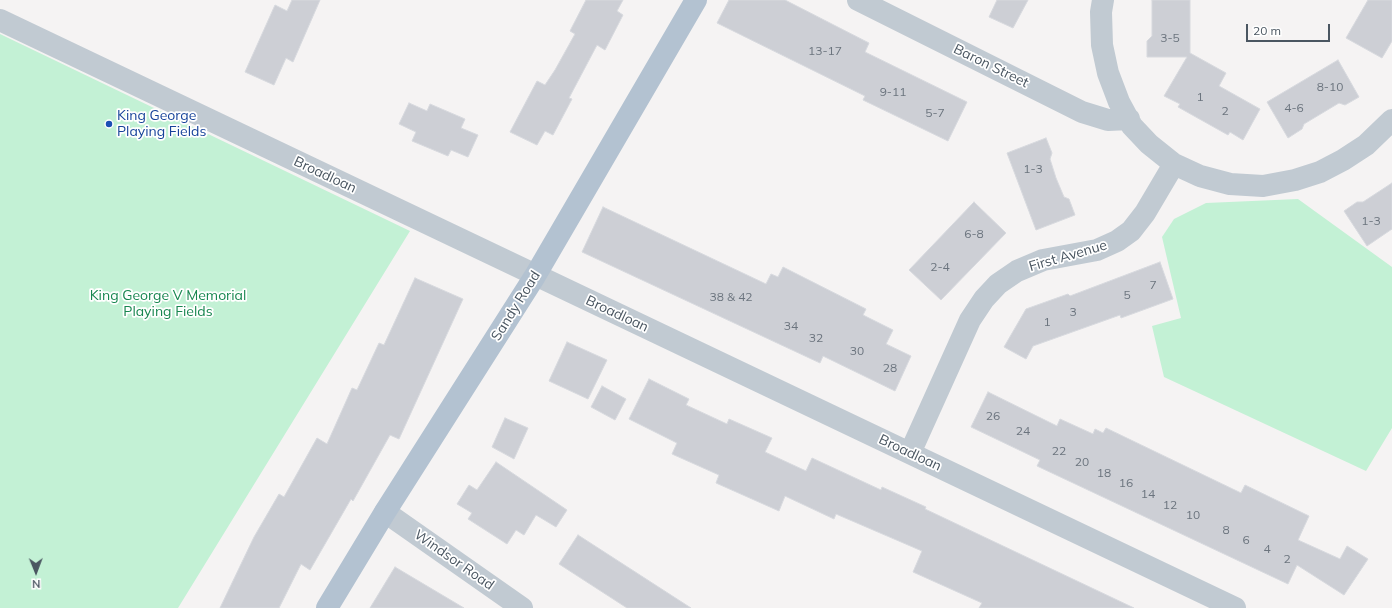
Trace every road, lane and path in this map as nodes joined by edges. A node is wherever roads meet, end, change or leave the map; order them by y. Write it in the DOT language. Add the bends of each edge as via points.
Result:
graph roads {
  1 [pos="696,0"];
  2 [pos="858,0"];
  3 [pos="1103,0"];
  4 [pos="0,20"];
  5 [pos="1129,119"];
  6 [pos="1392,120"];
  7 [pos="1174,164"];
  8 [pos="535,276"];
  9 [pos="910,453"];
  10 [pos="385,512"];
  11 [pos="328,608"];
  12 [pos="522,608"];
  13 [pos="1235,608"];
  1 -- 8 [label="main road, Sandy Road"];
  2 -- 5 [label="street, Baron Street" via="1082,112 1108,120"];
  3 -- 5 [label="street" via="1102,45 1108,73 1119,102"];
  4 -- 8 [label="street, Broadloan"];
  5 -- 7 [label="street" via="1132,126 1149,144"];
  6 -- 7 [label="street" via="1366,146 1320,172 1295,180 1263,186 1230,184 1200,176"];
  7 -- 9 [label="street, First Avenue" via="1131,231 1117,241 1097,250 1043,260 1017,271 998,284 984,299 970,320"];
  8 -- 9 [label="street, Broadloan"];
  8 -- 10 [label="main road, Sandy Road"];
  9 -- 13 [label="street, Broadloan"];
  10 -- 11 [label="main road, Sandy Road"];
  10 -- 12 [label="street, Windsor Road"];
}
